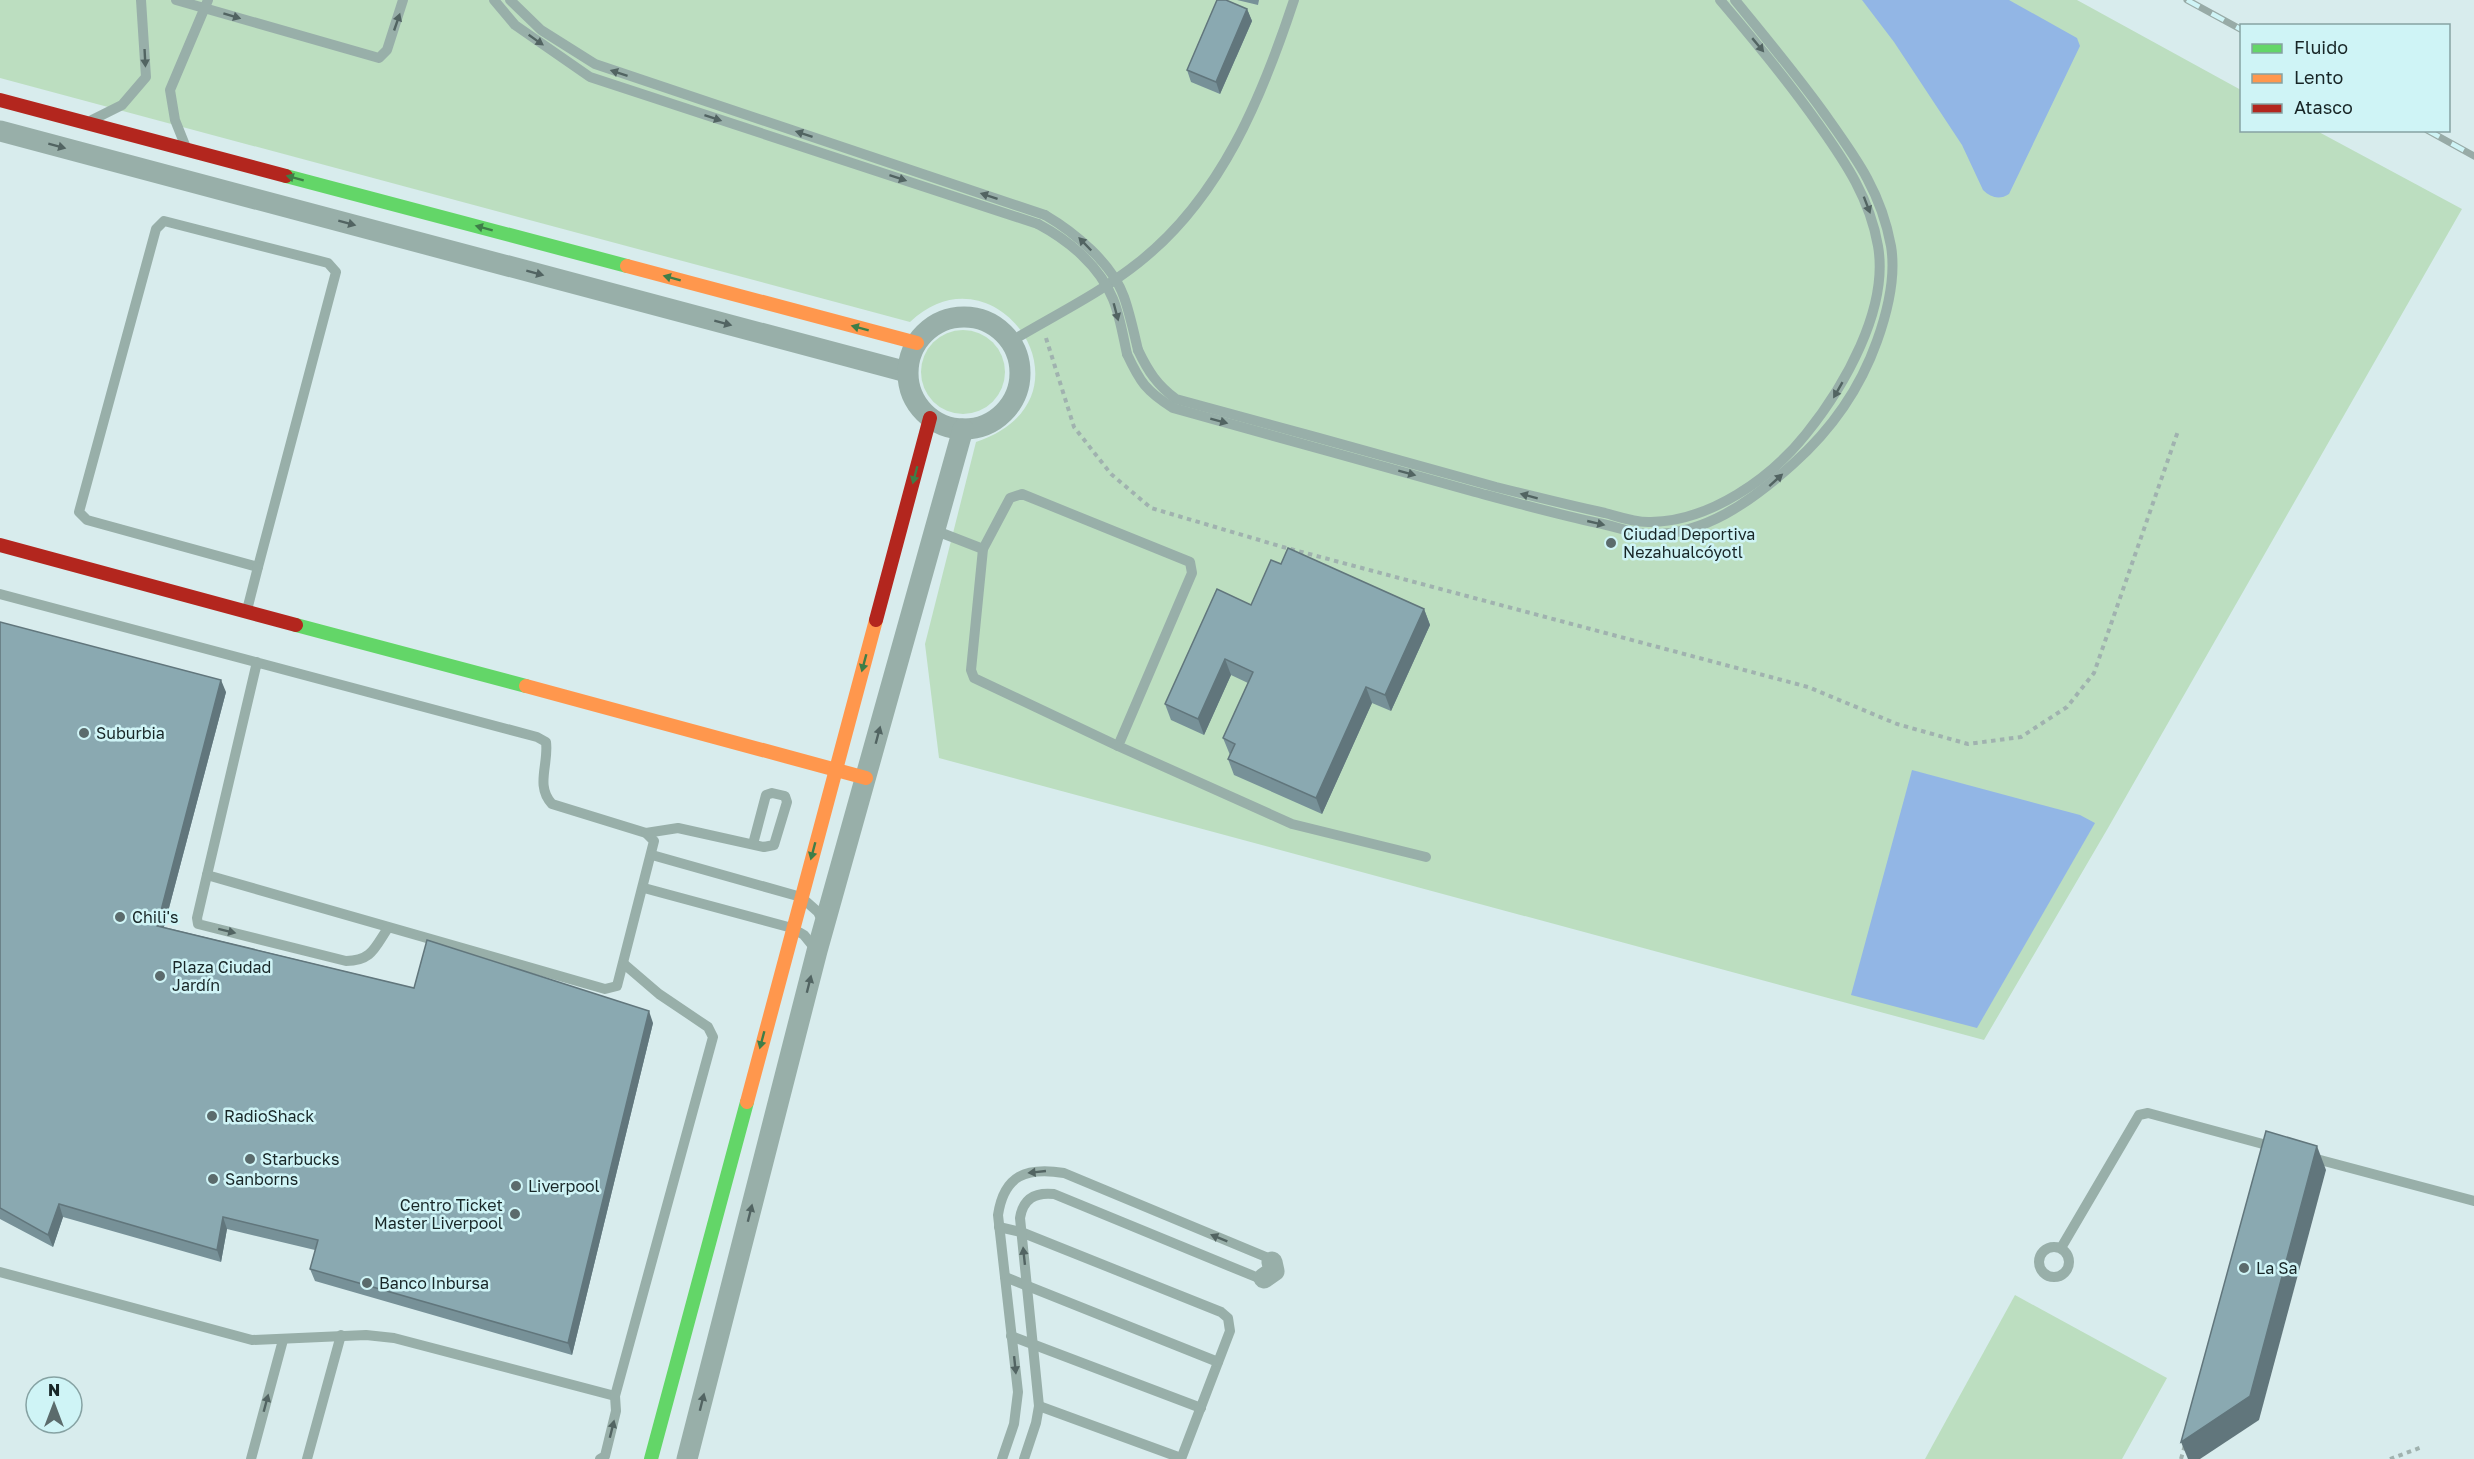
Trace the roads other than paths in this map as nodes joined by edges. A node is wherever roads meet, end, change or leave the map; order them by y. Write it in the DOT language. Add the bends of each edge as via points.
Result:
graph roads {
  1 [pos="141,0"];
  2 [pos="176,0"];
  3 [pos="403,0"];
  4 [pos="494,0"];
  5 [pos="510,0"];
  6 [pos="1294,0"];
  7 [pos="1720,0"];
  8 [pos="1735,0"];
  9 [pos="207,4"];
  10 [pos="0,100"];
  11 [pos="84,124"];
  12 [pos="0,131"];
  13 [pos="186,148"];
  14 [pos="1041,219"];
  15 [pos="1010,342"];
  16 [pos="917,343"];
  17 [pos="1133,352"];
  18 [pos="907,372"];
  19 [pos="930,418"];
  20 [pos="963,429"];
  21 [pos="934,530"];
  22 [pos="0,545"];
  23 [pos="983,549"];
  24 [pos="258,567"];
  25 [pos="0,594"];
  26 [pos="246,613"];
  27 [pos="257,662"];
  28 [pos="1118,746"];
  29 [pos="835,770"];
  30 [pos="866,778"];
  31 [pos="646,833"];
  32 [pos="753,844"];
  33 [pos="652,855"];
  34 [pos="1426,857"];
  35 [pos="207,875"];
  36 [pos="644,888"];
  37 [pos="801,897"];
  38 [pos="825,924"];
  39 [pos="388,928"];
  40 [pos="792,928"];
  41 [pos="817,951"];
  42 [pos="624,964"];
  43 [pos="2474,1201"];
  44 [pos="999,1227"];
  45 [pos="1021,1232"];
  46 [pos="2061,1248"];
  47 [pos="0,1272"];
  48 [pos="1005,1277"];
  49 [pos="1026,1284"];
  50 [pos="341,1335"];
  51 [pos="1011,1336"];
  52 [pos="284,1340"];
  53 [pos="1032,1343"];
  54 [pos="1218,1362"];
  55 [pos="615,1396"];
  56 [pos="1039,1406"];
  57 [pos="1201,1408"];
  58 [pos="662,1417"];
  59 [pos="696,1427"];
  60 [pos="1028,1458"];
  61 [pos="251,1459"];
  62 [pos="307,1459"];
  63 [pos="600,1459"];
  64 [pos="651,1459"];
  65 [pos="687,1459"];
  66 [pos="1002,1459"];
  67 [pos="1181,1459"];
  1 -- 11 [label="lane, one-way" via="146,77 122,105"];
  2 -- 9 [label="lane"];
  9 -- 3 [label="lane, one-way" via="379,58 387,50"];
  4 -- 14 [label="lane, one-way" via="515,25 590,77"];
  14 -- 5 [label="lane, one-way" via="595,64 541,30"];
  6 -- 15 [label="lane" via="1252,111 1228,159 1198,202 1139,262"];
  7 -- 17 [label="lane, one-way" via="1787,80 1852,172 1869,208 1879,249 1878,287 1868,325 1854,363 1830,404 1797,445 1758,480 1732,496 1677,521 1647,523 1549,501 1176,399 1150,376"];
  17 -- 8 [label="lane, one-way" via="1139,380 1173,408 1547,512 1644,534 1677,532 1709,522 1737,507 1765,490 1842,411 1867,368 1881,328 1890,288 1891,249 1880,204 1863,167 1796,74"];
  9 -- 13 [label="lane" via="170,90 175,120"];
  10 -- 11 [label="street"];
  11 -- 13 [label="street"];
  12 -- 18 [label="street, one-way"];
  16 -- 13 [label="street, one-way"];
  14 -- 17 [label="lane, bridge" via="1071,230 1104,264 1124,294"];
  15 -- 16 [label="street" via="982,320 965,318 932,327"];
  15 -- 20 [label="street" via="1018,357 1017,392 996,419 980,427"];
  16 -- 18 [label="street"];
  18 -- 19 [label="street" via="913,398"];
  19 -- 20 [label="street"];
  19 -- 29 [label="street, one-way"];
  20 -- 21 [label="street"];
  21 -- 23 [label="lane"];
  30 -- 21 [label="street, one-way"];
  22 -- 26 [label="street"];
  23 -- 28 [label="lane" via="971,670 974,678"];
  23 -- 28 [label="lane" via="1010,498 1022,494 1190,562 1192,573"];
  24 -- 24 [label="lane" via="336,272 328,263 164,221 156,229 79,512 87,520"];
  24 -- 26 [label="lane"];
  25 -- 27 [label="lane"];
  26 -- 29 [label="street"];
  27 -- 31 [label="lane" via="537,737 546,742 542,786 544,796 552,804"];
  27 -- 35 [label="lane"];
  28 -- 34 [label="lane" via="1292,824"];
  29 -- 30 [label="street"];
  29 -- 37 [label="street, one-way"];
  30 -- 38 [label="street"];
  31 -- 32 [label="lane" via="678,828"];
  31 -- 33 [label="lane" via="654,841"];
  32 -- 32 [label="lane" via="774,845 787,802 785,796 766,795"];
  33 -- 36 [label="lane"];
  33 -- 37 [label="lane"];
  35 -- 39 [label="lane"];
  35 -- 39 [label="lane, one-way" via="198,924 346,961 370,956"];
  36 -- 40 [label="lane"];
  36 -- 42 [label="lane"];
  37 -- 38 [label="lane"];
  37 -- 40 [label="street"];
  38 -- 41 [label="street"];
  39 -- 42 [label="lane" via="605,989 617,986"];
  40 -- 41 [label="lane"];
  40 -- 58 [label="street, one-way"];
  59 -- 41 [label="street, one-way"];
  42 -- 55 [label="lane" via="711,1030 713,1037"];
  43 -- 46 [label="lane" via="2148,1113 2139,1115"];
  44 -- 45 [label="lane"];
  45 -- 44 [label="lane, one-way" via="1022,1205 1042,1192 1256,1276 1268,1270 1266,1257 1064,1173 1032,1171 1008,1185 1001,1199"];
  44 -- 48 [label="lane"];
  49 -- 45 [label="lane, one-way"];
  45 -- 54 [label="lane" via="1221,1312 1228,1318 1230,1331"];
  47 -- 52 [label="lane" via="252,1340"];
  48 -- 49 [label="lane"];
  48 -- 51 [label="lane"];
  49 -- 53 [label="lane"];
  49 -- 54 [label="lane"];
  50 -- 52 [label="lane"];
  50 -- 55 [label="lane" via="410,1341"];
  50 -- 62 [label="lane"];
  51 -- 53 [label="lane"];
  51 -- 66 [label="lane, one-way" via="1017,1408"];
  61 -- 52 [label="lane, one-way"];
  53 -- 56 [label="lane"];
  53 -- 57 [label="lane"];
  54 -- 57 [label="lane"];
  63 -- 55 [label="lane, one-way" via="605,1456 616,1411"];
  56 -- 60 [label="lane"];
  56 -- 67 [label="lane"];
  57 -- 67 [label="lane"];
  58 -- 59 [label="street"];
  58 -- 64 [label="street"];
  59 -- 65 [label="street"];
}
